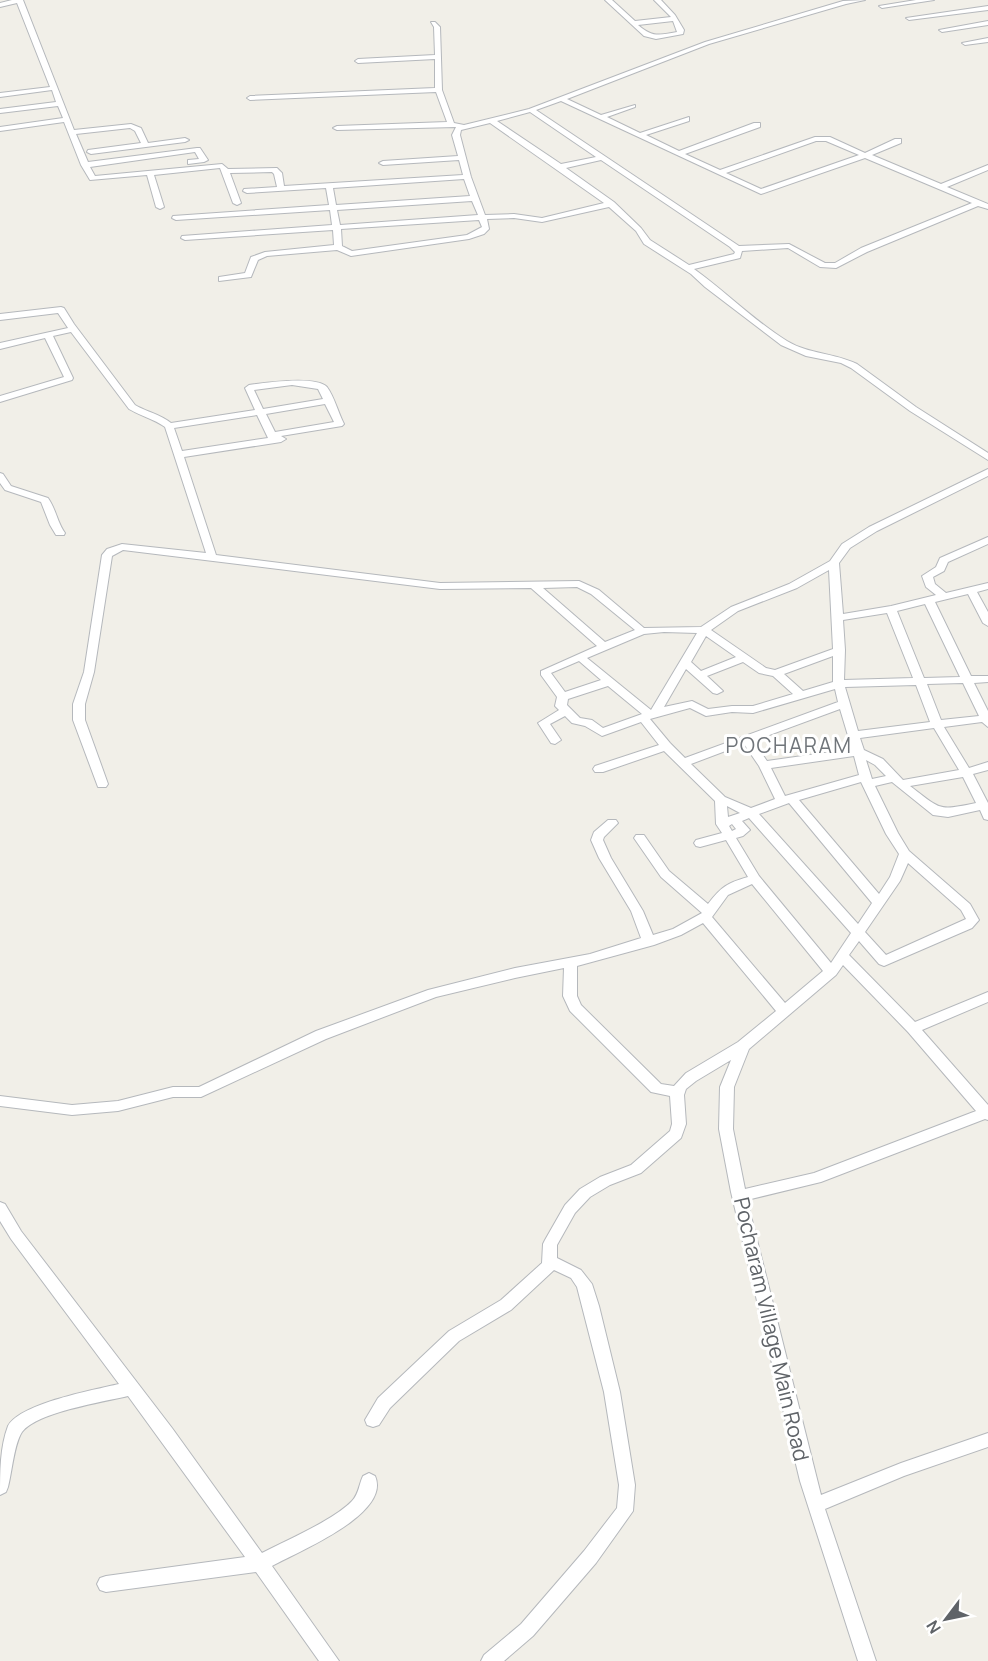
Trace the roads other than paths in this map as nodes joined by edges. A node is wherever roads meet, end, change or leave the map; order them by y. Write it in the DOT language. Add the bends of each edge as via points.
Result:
graph roads {
  1 [pos="19,0"];
  2 [pos="608,0"];
  3 [pos="657,0"];
  4 [pos="862,0"];
  5 [pos="931,0"];
  6 [pos="964,0"];
  7 [pos="0,5"];
  8 [pos="882,6"];
  9 [pos="988,8"];
  10 [pos="979,9"];
  11 [pos="988,15"];
  12 [pos="909,18"];
  13 [pos="675,19"];
  14 [pos="433,23"];
  15 [pos="634,23"];
  16 [pos="988,23"];
  17 [pos="942,30"];
  18 [pos="988,40"];
  19 [pos="966,43"];
  20 [pos="439,57"];
  21 [pos="358,61"];
  22 [pos="55,88"];
  23 [pos="440,90"];
  24 [pos="0,94"];
  25 [pos="250,98"];
  26 [pos="562,99"];
  27 [pos="61,103"];
  28 [pos="633,106"];
  29 [pos="531,110"];
  30 [pos="0,111"];
  31 [pos="601,117"];
  32 [pos="686,119"];
  33 [pos="68,120"];
  34 [pos="492,121"];
  35 [pos="451,124"];
  36 [pos="757,125"];
  37 [pos="464,127"];
  38 [pos="337,128"];
  39 [pos="0,129"];
  40 [pos="72,132"];
  41 [pos="640,135"];
  42 [pos="184,140"];
  43 [pos="898,141"];
  44 [pos="145,145"];
  45 [pos="91,152"];
  46 [pos="677,154"];
  47 [pos="866,155"];
  48 [pos="462,158"];
  49 [pos="601,158"];
  50 [pos="383,163"];
  51 [pos="87,165"];
  52 [pos="558,167"];
  53 [pos="988,167"];
  54 [pos="226,171"];
  55 [pos="150,172"];
  56 [pos="721,172"];
  57 [pos="467,177"];
  58 [pos="329,186"];
  59 [pos="941,187"];
  60 [pos="281,189"];
  61 [pos="247,191"];
  62 [pos="476,198"];
  63 [pos="237,203"];
  64 [pos="978,203"];
  65 [pos="610,204"];
  66 [pos="160,207"];
  67 [pos="332,207"];
  68 [pos="988,207"];
  69 [pos="482,217"];
  70 [pos="176,218"];
  71 [pos="337,226"];
  72 [pos="185,238"];
  73 [pos="338,247"];
  74 [pos="736,249"];
  75 [pos="687,268"];
  76 [pos="222,279"];
  77 [pos="0,317"];
  78 [pos="73,329"];
  79 [pos="48,335"];
  80 [pos="0,346"];
  81 [pos="0,399"];
  82 [pos="330,401"];
  83 [pos="260,411"];
  84 [pos="169,426"];
  85 [pos="338,430"];
  86 [pos="273,438"];
  87 [pos="178,455"];
  88 [pos="988,457"];
  89 [pos="0,476"];
  90 [pos="985,478"];
  91 [pos="60,533"];
  92 [pos="988,540"];
  93 [pos="212,557"];
  94 [pos="834,563"];
  95 [pos="535,586"];
  96 [pos="988,586"];
  97 [pos="972,591"];
  98 [pos="944,597"];
  99 [pos="929,601"];
  100 [pos="891,609"];
  101 [pos="838,618"];
  102 [pos="988,623"];
  103 [pos="704,630"];
  104 [pos="642,631"];
  105 [pos="603,646"];
  106 [pos="840,650"];
  107 [pos="580,657"];
  108 [pos="743,658"];
  109 [pos="685,663"];
  110 [pos="776,673"];
  111 [pos="700,675"];
  112 [pos="988,679"];
  113 [pos="968,680"];
  114 [pos="610,681"];
  115 [pos="919,682"];
  116 [pos="839,684"];
  117 [pos="717,691"];
  118 [pos="801,696"];
  119 [pos="563,697"];
  120 [pos="844,704"];
  121 [pos="753,710"];
  122 [pos="566,711"];
  123 [pos="650,715"];
  124 [pos="987,720"];
  125 [pos="937,724"];
  126 [pos="772,729"];
  127 [pos="854,735"];
  128 [pos="746,738"];
  129 [pos="555,740"];
  130 [pos="666,746"];
  131 [pos="859,752"];
  132 [pos="684,764"];
  133 [pos="764,765"];
  134 [pos="988,766"];
  135 [pos="599,769"];
  136 [pos="965,773"];
  137 [pos="866,780"];
  138 [pos="897,781"];
  139 [pos="102,784"];
  140 [pos="721,800"];
  141 [pos="786,800"];
  142 [pos="985,811"];
  143 [pos="752,814"];
  144 [pos="735,820"];
  145 [pos="612,823"];
  146 [pos="722,824"];
  147 [pos="728,836"];
  148 [pos="640,838"];
  149 [pos="700,843"];
  150 [pos="905,854"];
  151 [pos="755,879"];
  152 [pos="878,901"];
  153 [pos="707,914"];
  154 [pos="858,934"];
  155 [pos="649,942"];
  156 [pos="841,955"];
  157 [pos="572,963"];
  158 [pos="831,972"];
  159 [pos="988,997"];
  160 [pos="784,1011"];
  161 [pos="913,1028"];
  162 [pos="743,1046"];
  163 [pos="679,1091"];
  164 [pos="0,1101"];
  165 [pos="987,1114"];
  166 [pos="740,1196"];
  167 [pos="0,1208"];
  168 [pos="552,1263"];
  169 [pos="131,1388"];
  170 [pos="373,1420"];
  171 [pos="988,1440"];
  172 [pos="369,1481"];
  173 [pos="0,1487"];
  174 [pos="815,1505"];
  175 [pos="260,1563"];
  176 [pos="106,1584"];
  177 [pos="330,1661"];
  178 [pos="490,1661"];
  179 [pos="867,1661"];
  1 -- 7 [label="street"];
  1 -- 22 [label="street"];
  2 -- 15 [label="street"];
  3 -- 13 [label="street"];
  4 -- 26 [label="street" via="707,43"];
  5 -- 8 [label="street"];
  6 -- 10 [label="street"];
  9 -- 10 [label="street"];
  10 -- 11 [label="street"];
  10 -- 12 [label="street"];
  13 -- 15 [label="street"];
  13 -- 15 [label="street" via="680,34 651,37"];
  14 -- 20 [label="street" via="437,27"];
  16 -- 17 [label="street"];
  18 -- 19 [label="street"];
  20 -- 21 [label="street"];
  20 -- 23 [label="street"];
  22 -- 24 [label="street"];
  22 -- 27 [label="street"];
  23 -- 25 [label="street"];
  23 -- 35 [label="street"];
  26 -- 29 [label="street"];
  26 -- 31 [label="street"];
  27 -- 30 [label="street"];
  27 -- 33 [label="street"];
  28 -- 31 [label="street"];
  29 -- 34 [label="street"];
  29 -- 49 [label="street"];
  31 -- 41 [label="street"];
  32 -- 41 [label="street"];
  33 -- 39 [label="street"];
  33 -- 40 [label="street"];
  34 -- 37 [label="street"];
  34 -- 52 [label="street"];
  35 -- 37 [label="street"];
  35 -- 38 [label="street"];
  36 -- 46 [label="street"];
  37 -- 48 [label="street" via="456,132"];
  40 -- 44 [label="street" via="131,126 138,130"];
  40 -- 51 [label="street"];
  41 -- 46 [label="street"];
  42 -- 44 [label="street"];
  43 -- 47 [label="street"];
  44 -- 45 [label="street"];
  46 -- 56 [label="street"];
  47 -- 56 [label="street" via="838,142 815,139"];
  47 -- 56 [label="street" via="764,192"];
  47 -- 59 [label="street"];
  48 -- 50 [label="street"];
  48 -- 57 [label="street"];
  49 -- 52 [label="street"];
  49 -- 74 [label="street"];
  51 -- 51 [label="street" via="194,149 204,160 94,175"];
  51 -- 55 [label="street" via="93,178"];
  52 -- 65 [label="street"];
  53 -- 59 [label="street"];
  54 -- 55 [label="street" via="220,166"];
  54 -- 60 [label="street" via="274,170"];
  54 -- 63 [label="street"];
  55 -- 66 [label="street"];
  57 -- 58 [label="street"];
  57 -- 62 [label="street"];
  58 -- 60 [label="street"];
  58 -- 67 [label="street"];
  59 -- 64 [label="street"];
  60 -- 61 [label="street"];
  62 -- 67 [label="street"];
  62 -- 69 [label="street"];
  64 -- 68 [label="street"];
  64 -- 74 [label="street" via="864,250 833,267 789,246"];
  65 -- 69 [label="street" via="542,220"];
  65 -- 75 [label="street" via="631,221 647,242"];
  67 -- 70 [label="street"];
  67 -- 71 [label="street"];
  69 -- 71 [label="street"];
  69 -- 73 [label="street" via="484,231 469,237 351,254"];
  71 -- 72 [label="street"];
  71 -- 73 [label="street"];
  73 -- 76 [label="street" via="265,254 254,259 248,275"];
  74 -- 75 [label="street" via="736,256"];
  75 -- 88 [label="street" via="784,343 854,366"];
  77 -- 78 [label="street" via="61,310"];
  78 -- 79 [label="street"];
  78 -- 84 [label="street" via="132,407 164,420"];
  79 -- 80 [label="street"];
  79 -- 81 [label="street" via="69,378"];
  82 -- 83 [label="street"];
  82 -- 83 [label="street" via="320,386 292,382 251,387"];
  82 -- 86 [label="street" via="339,424"];
  83 -- 84 [label="street"];
  83 -- 86 [label="street"];
  84 -- 87 [label="street"];
  85 -- 86 [label="street"];
  86 -- 87 [label="street"];
  87 -- 93 [label="street"];
  89 -- 91 [label="street" via="8,488 45,500 51,521"];
  90 -- 94 [label="street" via="873,529 846,546"];
  92 -- 98 [label="street" via="947,558 940,569 927,576 930,585"];
  93 -- 95 [label="street" via="440,586"];
  93 -- 139 [label="street" via="122,547 107,555 90,672 79,704 79,720"];
  94 -- 101 [label="street"];
  94 -- 103 [label="street" via="796,585 730,611"];
  95 -- 104 [label="street" via="585,585"];
  95 -- 105 [label="street"];
  96 -- 97 [label="street"];
  97 -- 98 [label="street"];
  97 -- 102 [label="street"];
  98 -- 99 [label="street"];
  99 -- 100 [label="street"];
  99 -- 113 [label="street"];
  100 -- 101 [label="street"];
  100 -- 115 [label="street"];
  101 -- 106 [label="street"];
  103 -- 104 [label="street"];
  103 -- 108 [label="street"];
  103 -- 109 [label="street"];
  104 -- 105 [label="street"];
  105 -- 107 [label="street"];
  106 -- 110 [label="street"];
  106 -- 116 [label="street"];
  107 -- 114 [label="street"];
  107 -- 119 [label="street" via="546,671"];
  108 -- 110 [label="street" via="768,673"];
  108 -- 111 [label="street"];
  109 -- 111 [label="street"];
  109 -- 123 [label="street"];
  110 -- 118 [label="street"];
  111 -- 117 [label="street"];
  112 -- 113 [label="street"];
  113 -- 115 [label="street"];
  113 -- 124 [label="street"];
  114 -- 119 [label="street"];
  114 -- 123 [label="street"];
  115 -- 116 [label="street"];
  115 -- 125 [label="street"];
  116 -- 118 [label="street"];
  116 -- 120 [label="street"];
  118 -- 121 [label="street"];
  119 -- 122 [label="street" via="560,703"];
  120 -- 126 [label="street"];
  120 -- 127 [label="street"];
  121 -- 123 [label="street" via="706,713 692,704"];
  121 -- 126 [label="street"];
  122 -- 123 [label="street" via="576,722 588,723 602,732"];
  122 -- 129 [label="street" via="544,723"];
  123 -- 130 [label="street"];
  124 -- 125 [label="street"];
  125 -- 127 [label="street"];
  125 -- 136 [label="street"];
  126 -- 128 [label="street"];
  127 -- 131 [label="street"];
  128 -- 132 [label="street"];
  128 -- 133 [label="street"];
  130 -- 132 [label="street"];
  130 -- 135 [label="street"];
  131 -- 133 [label="street"];
  131 -- 137 [label="street"];
  131 -- 138 [label="street" via="879,762"];
  132 -- 140 [label="street"];
  133 -- 141 [label="street"];
  134 -- 136 [label="street"];
  136 -- 138 [label="street"];
  136 -- 142 [label="street"];
  137 -- 138 [label="street"];
  137 -- 141 [label="street"];
  137 -- 150 [label="street"];
  138 -- 142 [label="street" via="943,813"];
  140 -- 143 [label="street"];
  140 -- 146 [label="street"];
  141 -- 143 [label="street"];
  141 -- 152 [label="street"];
  143 -- 144 [label="street"];
  143 -- 154 [label="street"];
  144 -- 146 [label="street"];
  144 -- 147 [label="street" via="744,830"];
  145 -- 155 [label="street" via="597,840 637,911"];
  146 -- 147 [label="street"];
  147 -- 149 [label="street"];
  147 -- 151 [label="street"];
  148 -- 153 [label="street" via="665,873"];
  150 -- 152 [label="street, Pocharam Village Main Road" via="896,878"];
  150 -- 154 [label="street" via="966,907 972,920 884,961"];
  151 -- 153 [label="street" via="724,892"];
  151 -- 158 [label="street"];
  152 -- 154 [label="street, Pocharam Village Main Road"];
  153 -- 155 [label="street" via="677,932"];
  153 -- 160 [label="street"];
  154 -- 156 [label="street, Pocharam Village Main Road"];
  155 -- 157 [label="street"];
  156 -- 158 [label="street, Pocharam Village Main Road"];
  156 -- 161 [label="street"];
  157 -- 163 [label="street" via="570,996 575,1008 657,1088"];
  157 -- 164 [label="street" via="434,993 321,1035 201,1092 173,1092 118,1106 72,1110"];
  158 -- 160 [label="street, Pocharam Village Main Road"];
  159 -- 161 [label="street"];
  160 -- 162 [label="street, Pocharam Village Main Road"];
  161 -- 165 [label="street"];
  162 -- 163 [label="street" via="691,1077"];
  162 -- 166 [label="street, Pocharam Village Main Road" via="726,1087 726,1129"];
  163 -- 168 [label="street" via="680,1124 676,1134 636,1169 585,1193 570,1209 550,1244 547,1257"];
  165 -- 166 [label="street" via="816,1178"];
  166 -- 174 [label="street, Pocharam Village Main Road"];
  167 -- 169 [label="street"];
  168 -- 170 [label="street" via="506,1305 454,1336 384,1403"];
  168 -- 178 [label="street" via="576,1274 591,1306 612,1392 627,1485 625,1511 527,1630"];
  169 -- 173 [label="street" via="35,1413 21,1422 14,1432"];
  169 -- 175 [label="street"];
  171 -- 174 [label="street"];
  172 -- 175 [label="street" via="359,1506 344,1518"];
  174 -- 179 [label="street, Pocharam Village Main Road"];
  175 -- 176 [label="street"];
  175 -- 177 [label="street"];
}
